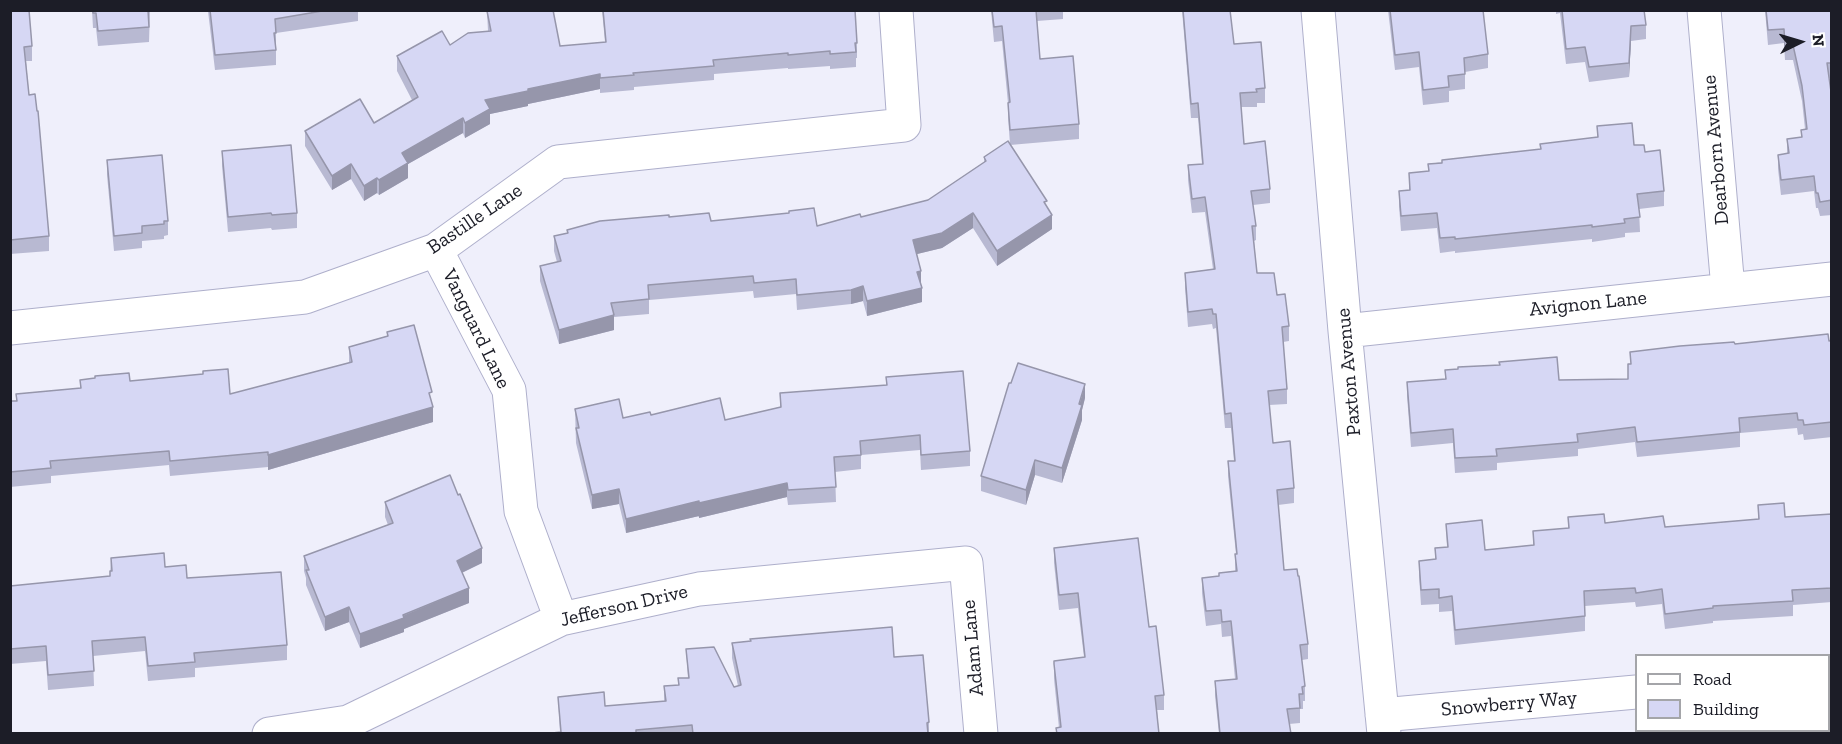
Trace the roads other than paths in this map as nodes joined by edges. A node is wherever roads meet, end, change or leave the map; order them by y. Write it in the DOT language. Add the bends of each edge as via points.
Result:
graph roads {
  1 [pos="896,10"];
  2 [pos="1318,10"];
  3 [pos="1704,10"];
  4 [pos="436,250"];
  5 [pos="1832,279"];
  6 [pos="1728,289"];
  7 [pos="10,328"];
  8 [pos="1345,331"];
  9 [pos="966,564"];
  10 [pos="561,619"];
  11 [pos="1635,692"];
  12 [pos="1383,724"];
  13 [pos="348,728"];
  14 [pos="269,734"];
  15 [pos="981,734"];
  1 -- 4 [label="street, Bastille Lane" via="904,125 558,162"];
  2 -- 8 [label="street, Paxton Avenue"];
  3 -- 6 [label="street, Dearborn Avenue"];
  4 -- 7 [label="street, Bastille Lane" via="305,297"];
  4 -- 10 [label="street, Vanguard Lane" via="509,390 521,511"];
  5 -- 6 [label="street, Avignon Lane"];
  6 -- 8 [label="street, Avignon Lane"];
  8 -- 12 [label="street, Paxton Avenue"];
  9 -- 10 [label="street, Jefferson Drive" via="699,589"];
  9 -- 15 [label="street, Adam Lane"];
  10 -- 13 [label="street, Jefferson Drive"];
  11 -- 12 [label="street, Snowberry Way"];
  13 -- 14 [label="street, Jefferson Drive"];
}
